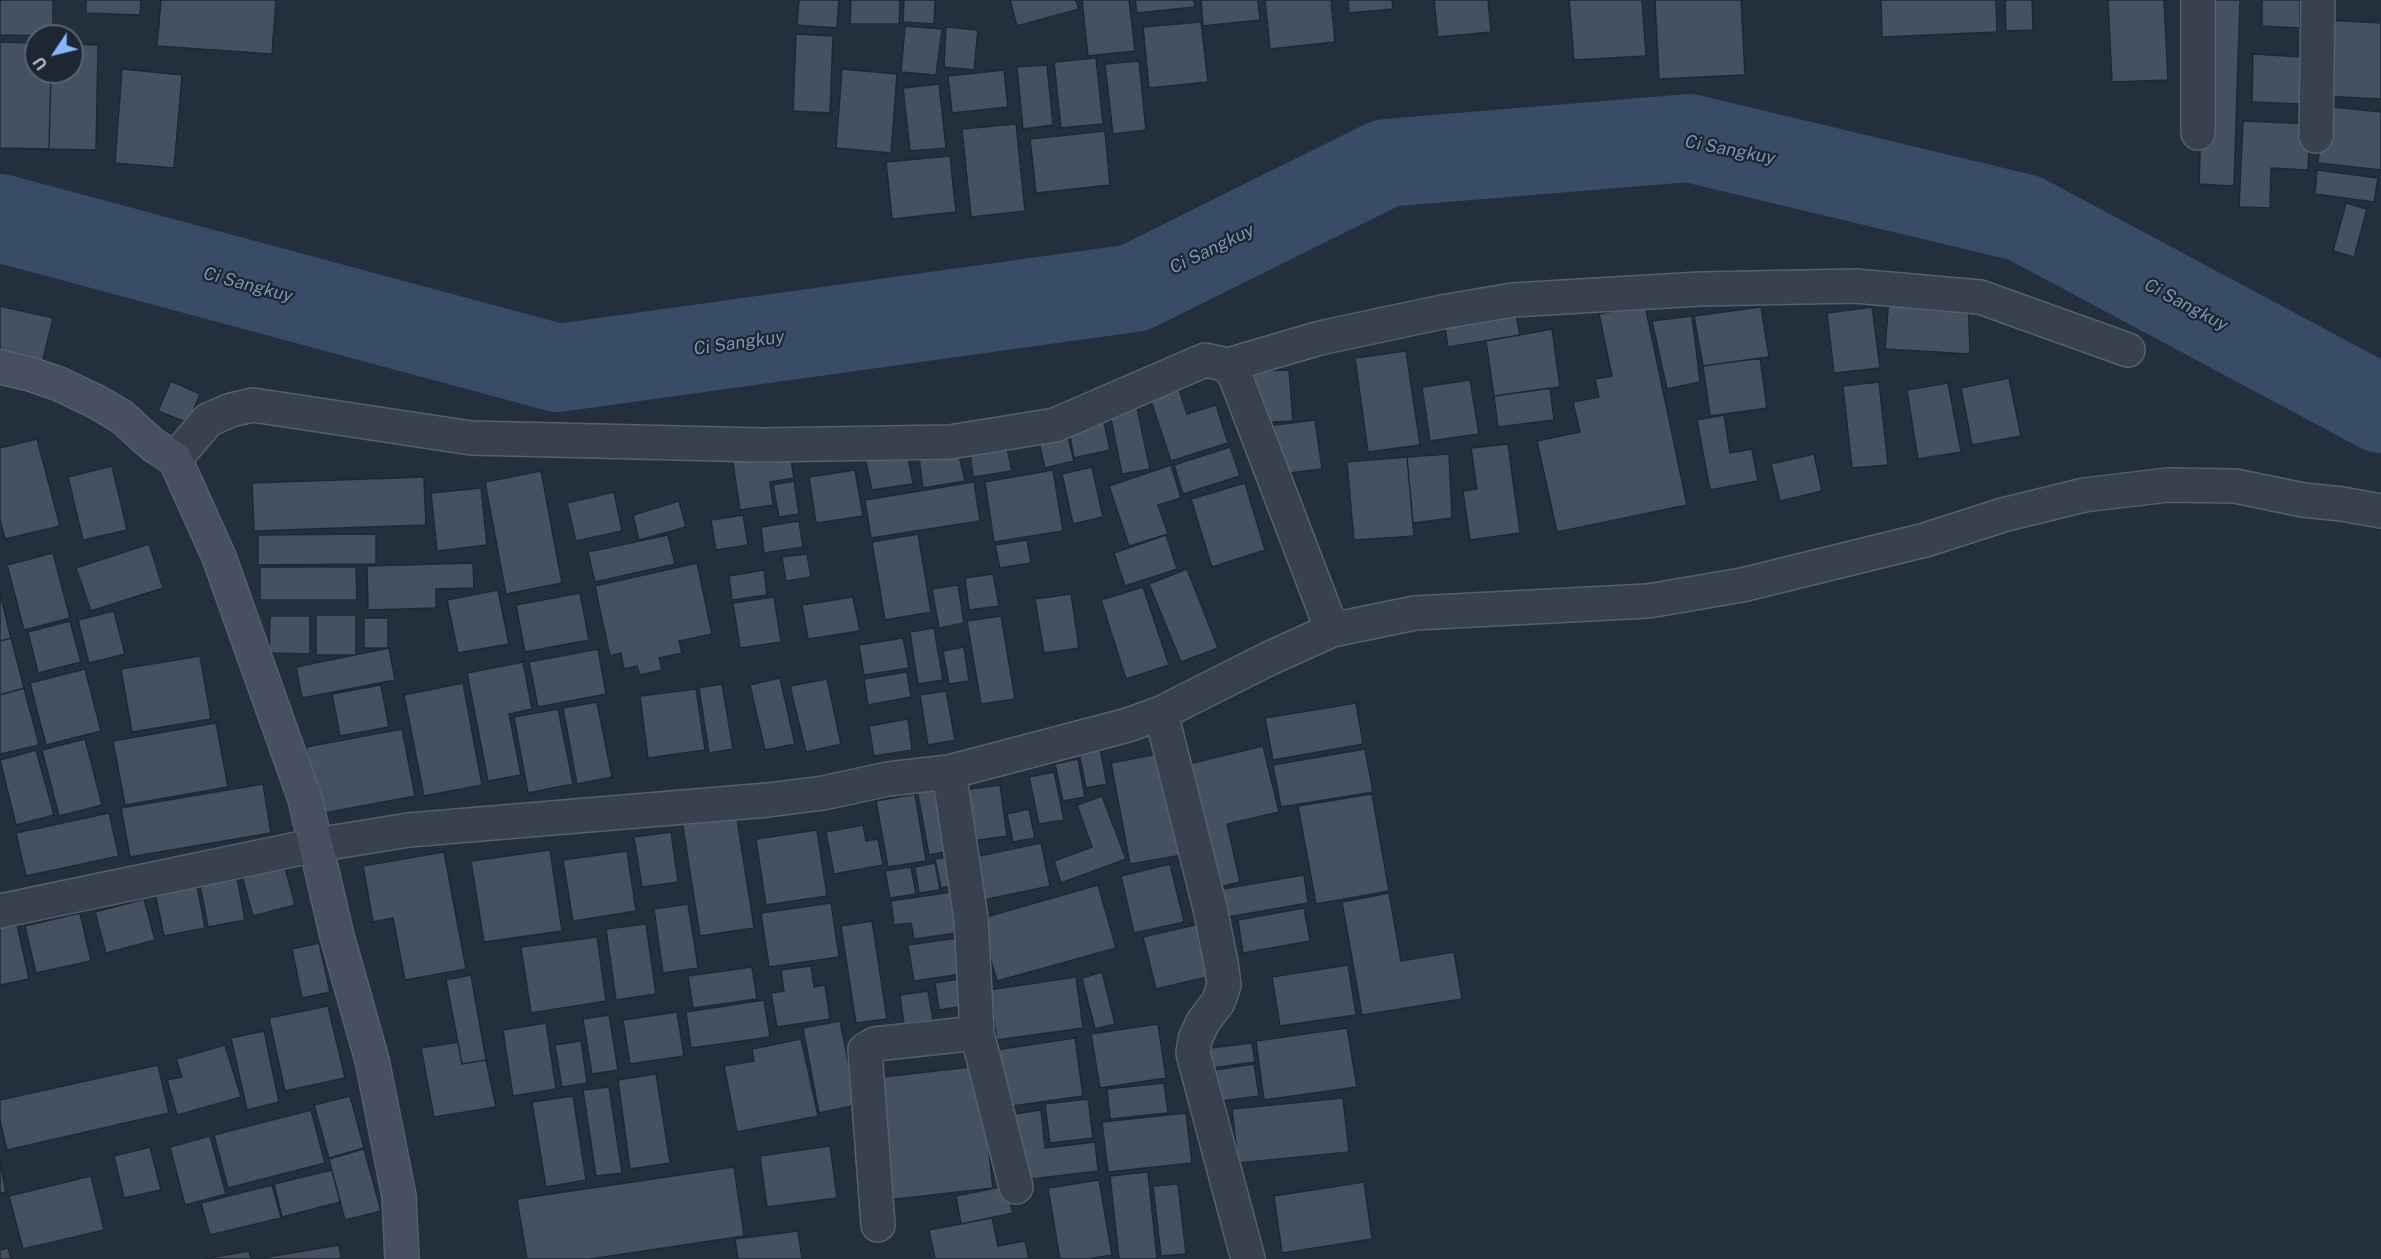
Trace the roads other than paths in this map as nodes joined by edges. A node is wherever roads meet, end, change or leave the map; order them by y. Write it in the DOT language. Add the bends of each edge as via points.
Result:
graph roads {
  1 [pos="2198,0"];
  2 [pos="2318,0"];
  3 [pos="2198,133"];
  4 [pos="2316,135"];
  5 [pos="2128,350"];
  6 [pos="1228,365"];
  7 [pos="0,368"];
  8 [pos="175,459"];
  9 [pos="2381,511"];
  10 [pos="1332,630"];
  11 [pos="1161,713"];
  12 [pos="949,772"];
  13 [pos="316,845"];
  14 [pos="0,911"];
  15 [pos="977,1033"];
  16 [pos="1016,1186"];
  17 [pos="878,1225"];
  18 [pos="402,1259"];
  19 [pos="1248,1259"];
  1 -- 3 [label="street"];
  2 -- 4 [label="street"];
  5 -- 6 [label="street" via="1980,297 1855,286 1700,289 1513,300 1320,338"];
  6 -- 8 [label="street" via="1205,360 1055,425 950,442 762,446 471,438 253,405 208,420"];
  6 -- 10 [label="street"];
  7 -- 8 [label="street" via="59,384 97,402"];
  8 -- 13 [label="street" via="219,556 305,799"];
  9 -- 10 [label="street" via="2235,486 2157,486 2084,495 1925,540 1742,585 1648,601 1415,613"];
  10 -- 11 [label="street"];
  11 -- 12 [label="street"];
  11 -- 19 [label="street" via="1210,908 1224,984 1218,1002 1203,1022 1193,1053"];
  12 -- 13 [label="street" via="768,800 409,830"];
  12 -- 15 [label="street" via="971,918"];
  13 -- 14 [label="street"];
  13 -- 18 [label="street" via="372,1060 399,1196"];
  15 -- 16 [label="street"];
  15 -- 17 [label="street" via="875,1044 866,1050"];
}
